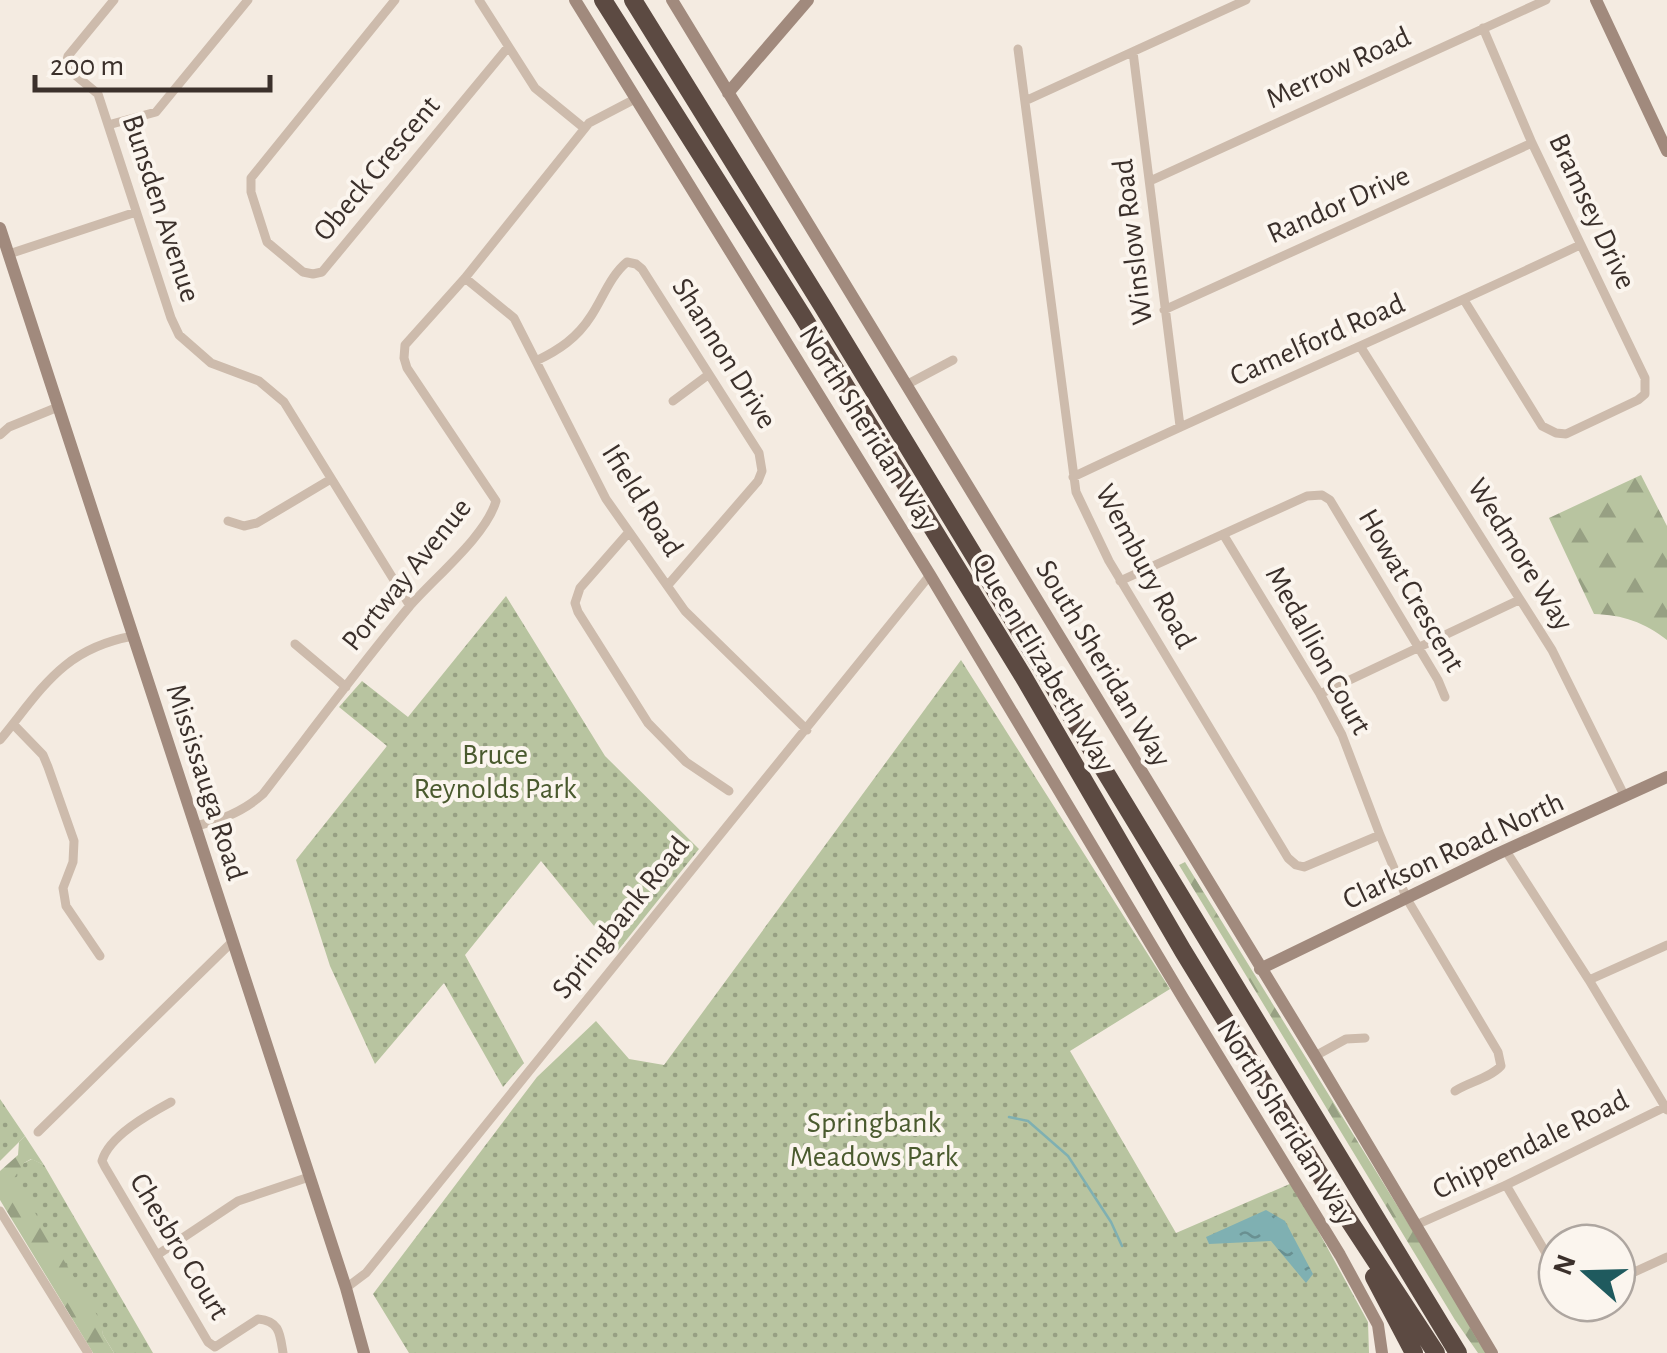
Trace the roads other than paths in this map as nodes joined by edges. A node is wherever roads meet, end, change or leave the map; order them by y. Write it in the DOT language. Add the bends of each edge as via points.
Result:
graph roads {
  1 [pos="114,0"];
  2 [pos="248,0"];
  3 [pos="396,0"];
  4 [pos="479,0"];
  5 [pos="574,0"];
  6 [pos="603,0"];
  7 [pos="634,0"];
  8 [pos="672,0"];
  9 [pos="808,0"];
  10 [pos="1246,0"];
  11 [pos="1546,0"];
  12 [pos="1596,0"];
  13 [pos="1483,28"];
  14 [pos="508,48"];
  15 [pos="1018,48"];
  16 [pos="1133,52"];
  17 [pos="728,93"];
  18 [pos="635,99"];
  19 [pos="1024,102"];
  20 [pos="108,126"];
  21 [pos="584,128"];
  22 [pos="1532,143"];
  23 [pos="1667,151"];
  24 [pos="1150,181"];
  25 [pos="136,212"];
  26 [pos="0,228"];
  27 [pos="1580,245"];
  28 [pos="9,254"];
  29 [pos="465,278"];
  30 [pos="1464,300"];
  31 [pos="1164,310"];
  32 [pos="1360,346"];
  33 [pos="953,360"];
  34 [pos="536,361"];
  35 [pos="708,375"];
  36 [pos="906,386"];
  37 [pos="673,401"];
  38 [pos="58,407"];
  39 [pos="1180,426"];
  40 [pos="0,435"];
  41 [pos="1073,477"];
  42 [pos="331,479"];
  43 [pos="228,521"];
  44 [pos="629,532"];
  45 [pos="1224,534"];
  46 [pos="930,574"];
  47 [pos="1120,581"];
  48 [pos="668,586"];
  49 [pos="1519,600"];
  50 [pos="410,606"];
  51 [pos="133,636"];
  52 [pos="294,644"];
  53 [pos="1417,648"];
  54 [pos="346,687"];
  55 [pos="1320,694"];
  56 [pos="1445,697"];
  57 [pos="13,724"];
  58 [pos="807,730"];
  59 [pos="0,740"];
  60 [pos="1667,778"];
  61 [pos="729,791"];
  62 [pos="1625,797"];
  63 [pos="195,826"];
  64 [pos="1380,835"];
  65 [pos="1506,851"];
  66 [pos="1407,898"];
  67 [pos="232,942"];
  68 [pos="1667,946"];
  69 [pos="100,956"];
  70 [pos="1260,970"];
  71 [pos="1589,980"];
  72 [pos="1365,1038"];
  73 [pos="1315,1056"];
  74 [pos="1455,1091"];
  75 [pos="170,1102"];
  76 [pos="1666,1108"];
  77 [pos="38,1132"];
  78 [pos="310,1177"];
  79 [pos="1506,1185"];
  80 [pos="1333,1196"];
  81 [pos="0,1211"];
  82 [pos="1416,1225"];
  83 [pos="1537,1238"];
  84 [pos="157,1255"];
  85 [pos="1667,1257"];
  86 [pos="1637,1271"];
  87 [pos="346,1288"];
  88 [pos="1434,1312"];
  89 [pos="88,1353"];
  90 [pos="283,1353"];
  91 [pos="364,1353"];
  92 [pos="1382,1353"];
  93 [pos="1414,1353"];
  94 [pos="1436,1353"];
  95 [pos="1458,1353"];
  96 [pos="1468,1353"];
  97 [pos="1492,1353"];
  1 -- 20 [label="street, Bunsden Avenue" via="66,64 98,94"];
  2 -- 20 [label="street" via="156,112"];
  3 -- 14 [label="street, Obeck Crescent" via="251,178 267,242 304,272 322,272"];
  4 -- 14 [label="street"];
  5 -- 18 [label="street, North Sheridan Way"];
  6 -- 80 [label="highway, Queen Elizabeth Way" via="1022,676"];
  7 -- 88 [label="highway, Queen Elizabeth Way"];
  8 -- 17 [label="street, South Sheridan Way"];
  9 -- 17 [label="street"];
  10 -- 16 [label="street"];
  11 -- 13 [label="street, Merrow Road"];
  12 -- 23 [label="street"];
  13 -- 22 [label="street, Bramsey Drive"];
  13 -- 24 [label="street, Merrow Road"];
  14 -- 21 [label="street" via="535,88"];
  15 -- 19 [label="street, Wembury Road"];
  16 -- 19 [label="street"];
  16 -- 24 [label="street, Winslow Road"];
  17 -- 36 [label="street, South Sheridan Way"];
  18 -- 21 [label="street, Portway Avenue"];
  18 -- 46 [label="street, North Sheridan Way"];
  19 -- 41 [label="street, Wembury Road"];
  20 -- 25 [label="street, Bunsden Avenue"];
  21 -- 29 [label="street, Portway Avenue"];
  22 -- 27 [label="street, Bramsey Drive"];
  22 -- 31 [label="street, Randor Drive"];
  24 -- 31 [label="street, Winslow Road"];
  25 -- 28 [label="street"];
  25 -- 42 [label="street, Bunsden Avenue" via="180,336 211,363 259,381 284,402"];
  26 -- 28 [label="street, Mississauga Road"];
  27 -- 30 [label="street, Camelford Road"];
  27 -- 30 [label="street, Bramsey Drive" via="1645,378 1638,400 1566,434 1549,431"];
  28 -- 38 [label="street, Mississauga Road"];
  29 -- 34 [label="street, Ifield Road" via="514,318"];
  29 -- 50 [label="street, Portway Avenue" via="405,345 404,358 496,501 482,528"];
  30 -- 32 [label="street, Camelford Road"];
  31 -- 39 [label="street, Winslow Road"];
  32 -- 39 [label="street, Camelford Road"];
  32 -- 49 [label="street, Wedmore Way"];
  33 -- 36 [label="street"];
  34 -- 35 [label="street, Shannon Drive" via="582,329 628,262 642,269"];
  34 -- 44 [label="street, Ifield Road"];
  35 -- 37 [label="street"];
  35 -- 48 [label="street, Shannon Drive" via="759,452 762,472"];
  36 -- 70 [label="street, South Sheridan Way"];
  38 -- 40 [label="street"];
  38 -- 51 [label="street, Mississauga Road"];
  39 -- 41 [label="street, Camelford Road"];
  41 -- 47 [label="street, Wembury Road"];
  42 -- 43 [label="street" via="257,523"];
  42 -- 50 [label="street, Bunsden Avenue"];
  44 -- 48 [label="street, Ifield Road"];
  44 -- 61 [label="street" via="580,588 578,612 648,723 686,762"];
  45 -- 47 [label="street, Howat Crescent"];
  45 -- 53 [label="street, Howat Crescent" via="1322,495"];
  45 -- 55 [label="street, Medallion Court"];
  46 -- 58 [label="street, Springbank Road"];
  46 -- 92 [label="street, North Sheridan Way" via="1340,1255 1378,1325"];
  47 -- 64 [label="street, Wembury Road" via="1288,858 1304,867"];
  48 -- 58 [label="street, Ifield Road" via="684,611"];
  49 -- 53 [label="street"];
  49 -- 62 [label="street, Wedmore Way" via="1552,650"];
  50 -- 54 [label="street, Portway Avenue"];
  51 -- 57 [label="street" via="67,663"];
  51 -- 63 [label="street, Mississauga Road"];
  52 -- 54 [label="street"];
  53 -- 55 [label="street"];
  53 -- 56 [label="street, Howat Crescent"];
  54 -- 63 [label="street, Portway Avenue" via="250,806"];
  55 -- 64 [label="street, Medallion Court"];
  57 -- 59 [label="street"];
  57 -- 69 [label="street" via="48,767 74,842 63,888 66,906"];
  58 -- 87 [label="street, Springbank Road" via="366,1273"];
  60 -- 62 [label="street, Clarkson Road North"];
  62 -- 65 [label="street, Clarkson Road North"];
  63 -- 67 [label="street, Mississauga Road"];
  64 -- 66 [label="street, Medallion Court"];
  65 -- 66 [label="street, Clarkson Road North"];
  65 -- 71 [label="street"];
  66 -- 70 [label="street, Clarkson Road North"];
  66 -- 74 [label="street, Medallion Court" via="1501,1059 1496,1071"];
  67 -- 77 [label="street"];
  67 -- 78 [label="street, Mississauga Road"];
  68 -- 71 [label="street"];
  70 -- 73 [label="street, South Sheridan Way"];
  71 -- 76 [label="street"];
  72 -- 73 [label="street" via="1346,1039"];
  73 -- 82 [label="street, South Sheridan Way"];
  75 -- 84 [label="street, Chesbro Court" via="141,1118 102,1161"];
  76 -- 79 [label="street, Chippendale Road"];
  78 -- 84 [label="street" via="238,1200"];
  78 -- 87 [label="street, Mississauga Road"];
  79 -- 82 [label="street, Chippendale Road"];
  79 -- 83 [label="street"];
  80 -- 93 [label="highway"];
  80 -- 94 [label="highway, Queen Elizabeth Way"];
  81 -- 89 [label="street"];
  82 -- 97 [label="street, South Sheridan Way"];
  84 -- 90 [label="street, Chesbro Court" via="215,1347 258,1319 279,1328"];
  85 -- 86 [label="street"];
  87 -- 91 [label="street, Mississauga Road"];
  88 -- 95 [label="highway, Queen Elizabeth Way"];
  88 -- 96 [label="highway"];
}
